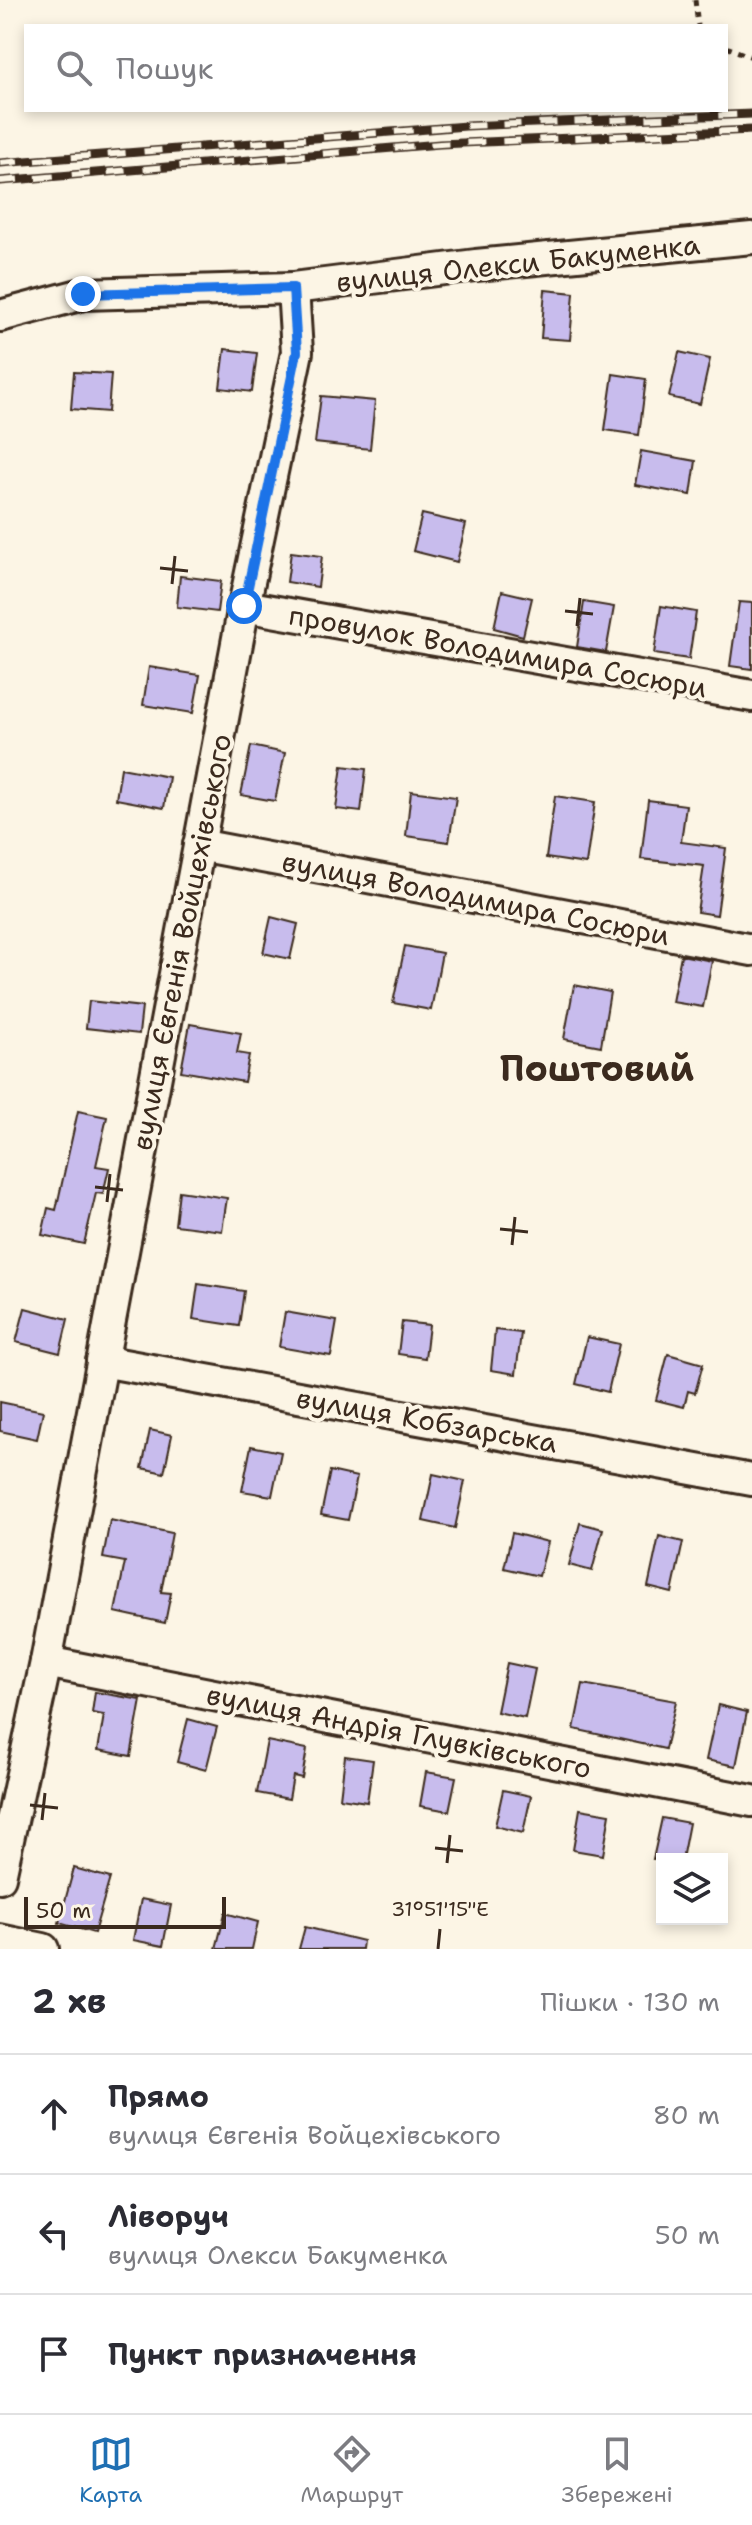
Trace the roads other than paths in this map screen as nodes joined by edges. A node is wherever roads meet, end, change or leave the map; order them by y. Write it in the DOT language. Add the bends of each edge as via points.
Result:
graph roads {
  1 [pos="752,238"];
  2 [pos="293,288"];
  3 [pos="0,316"];
  4 [pos="244,606"];
  5 [pos="752,696"];
  6 [pos="199,845"];
  7 [pos="752,950"];
  8 [pos="102,1361"];
  9 [pos="752,1480"];
  10 [pos="46,1662"];
  11 [pos="752,1801"];
  12 [pos="0,1877"];
  13 [pos="0,1940"];
  14 [pos="43,1949"];
  1 -- 2 [label="street, вулиця Олекси Бакуменка"];
  2 -- 3 [label="street, вулиця Олекси Бакуменка" via="83,294"];
  2 -- 4 [label="street, вулиця Євгенія Войцехівського" via="297,352"];
  4 -- 5 [label="street, провулок Володимира Сосюри"];
  4 -- 6 [label="street, вулиця Євгенія Войцехівського"];
  6 -- 7 [label="street, вулиця Володимира Сосюри"];
  6 -- 8 [label="street, вулиця Євгенія Войцехівського"];
  8 -- 9 [label="street, вулиця Кобзарська"];
  8 -- 10 [label="street, вулиця Євгенія Войцехівського"];
  10 -- 11 [label="street, вулиця Андрія Глувківського"];
  10 -- 12 [label="street, вулиця Євгенія Войцехівського"];
  13 -- 14 [label="street"];
}
